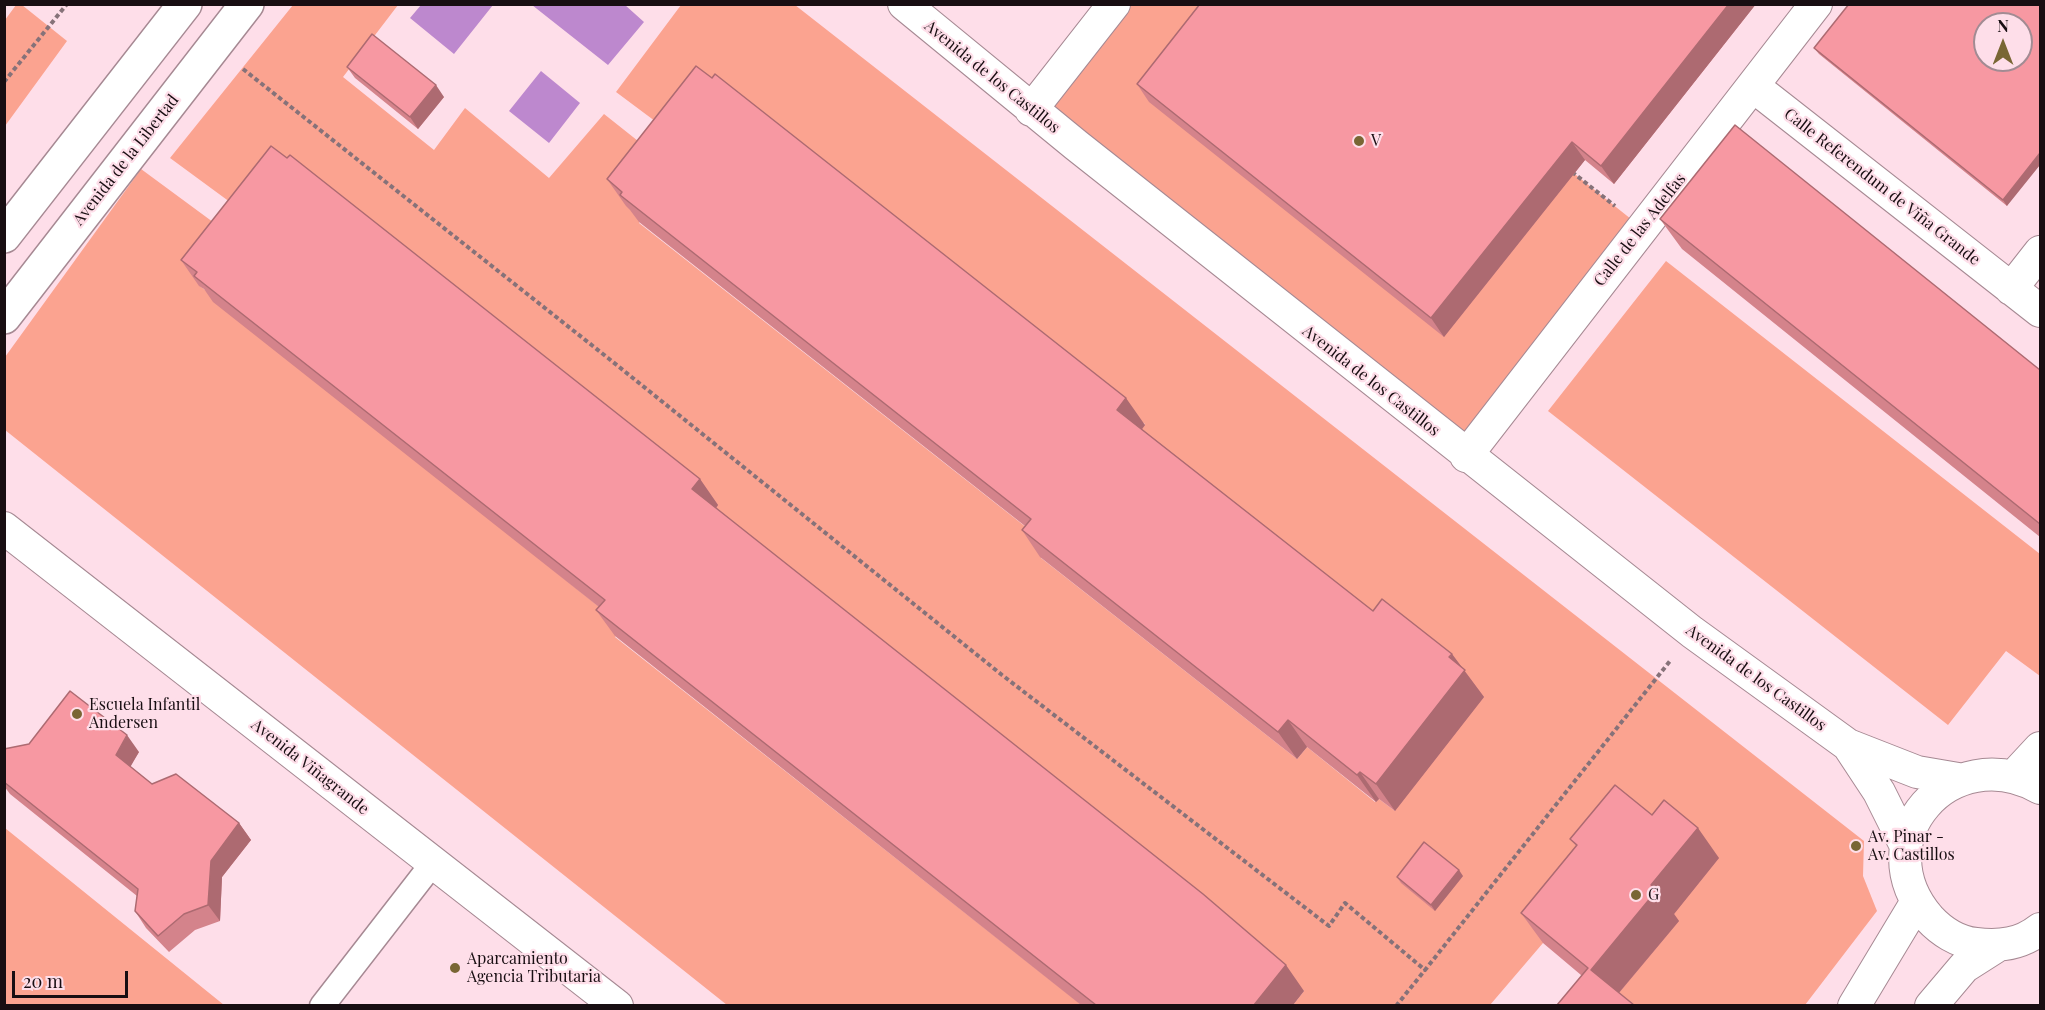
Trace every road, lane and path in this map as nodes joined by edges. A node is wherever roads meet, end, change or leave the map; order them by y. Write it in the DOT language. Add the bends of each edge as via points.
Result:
graph roads {
  1 [pos="67,4"];
  2 [pos="185,4"];
  3 [pos="247,4"];
  4 [pos="904,4"];
  5 [pos="1114,4"];
  6 [pos="1815,4"];
  7 [pos="214,47"];
  8 [pos="4,82"];
  9 [pos="1753,86"];
  10 [pos="1031,110"];
  11 [pos="1567,168"];
  12 [pos="1641,227"];
  13 [pos="4,236"];
  14 [pos="2040,252"];
  15 [pos="2011,289"];
  16 [pos="2040,311"];
  17 [pos="4,317"];
  18 [pos="1466,456"];
  19 [pos="4,528"];
  20 [pos="1692,633"];
  21 [pos="1848,746"];
  22 [pos="2040,748"];
  23 [pos="1958,779"];
  24 [pos="2027,782"];
  25 [pos="1905,846"];
  26 [pos="433,864"];
  27 [pos="1916,903"];
  28 [pos="2036,936"];
  29 [pos="1997,946"];
  30 [pos="1425,970"];
  31 [pos="322,1005"];
  32 [pos="617,1005"];
  33 [pos="1396,1005"];
  34 [pos="1854,1005"];
  35 [pos="1931,1005"];
  1 -- 8 [label="path"];
  2 -- 13 [label="street"];
  3 -- 7 [label="street, Avenida de la Libertad"];
  4 -- 10 [label="street, Avenida de los Castillos"];
  5 -- 10 [label="street"];
  6 -- 9 [label="street, Calle de las Adelfas"];
  7 -- 17 [label="street, Avenida de la Libertad"];
  7 -- 30 [label="path" via="1002,675 1329,926 1345,903"];
  9 -- 12 [label="street, Calle de las Adelfas"];
  9 -- 15 [label="street, Calle Referendum de Viña Grande"];
  10 -- 18 [label="street, Avenida de los Castillos"];
  11 -- 12 [label="path"];
  12 -- 18 [label="street, Calle de las Adelfas"];
  14 -- 15 [label="street"];
  15 -- 16 [label="street, Calle Referendum de Viña Grande"];
  18 -- 20 [label="street, Avenida de los Castillos"];
  19 -- 26 [label="street, Avenida Viñagrande"];
  20 -- 21 [label="street, Avenida de los Castillos"];
  20 -- 30 [label="path"];
  21 -- 23 [label="street, Avenida de los Castillos" via="1917,772"];
  21 -- 25 [label="street, Avenida de los Castillos" via="1879,792"];
  22 -- 24 [label="street"];
  23 -- 24 [label="street" via="1986,773"];
  23 -- 25 [label="street" via="1934,794 1917,816"];
  25 -- 27 [label="street" via="1906,875"];
  26 -- 31 [label="street"];
  26 -- 32 [label="street, Avenida Viñagrande"];
  27 -- 29 [label="street" via="1937,928 1965,942"];
  27 -- 34 [label="street"];
  28 -- 29 [label="street"];
  29 -- 35 [label="street" via="1964,967"];
  30 -- 33 [label="path"];
}
